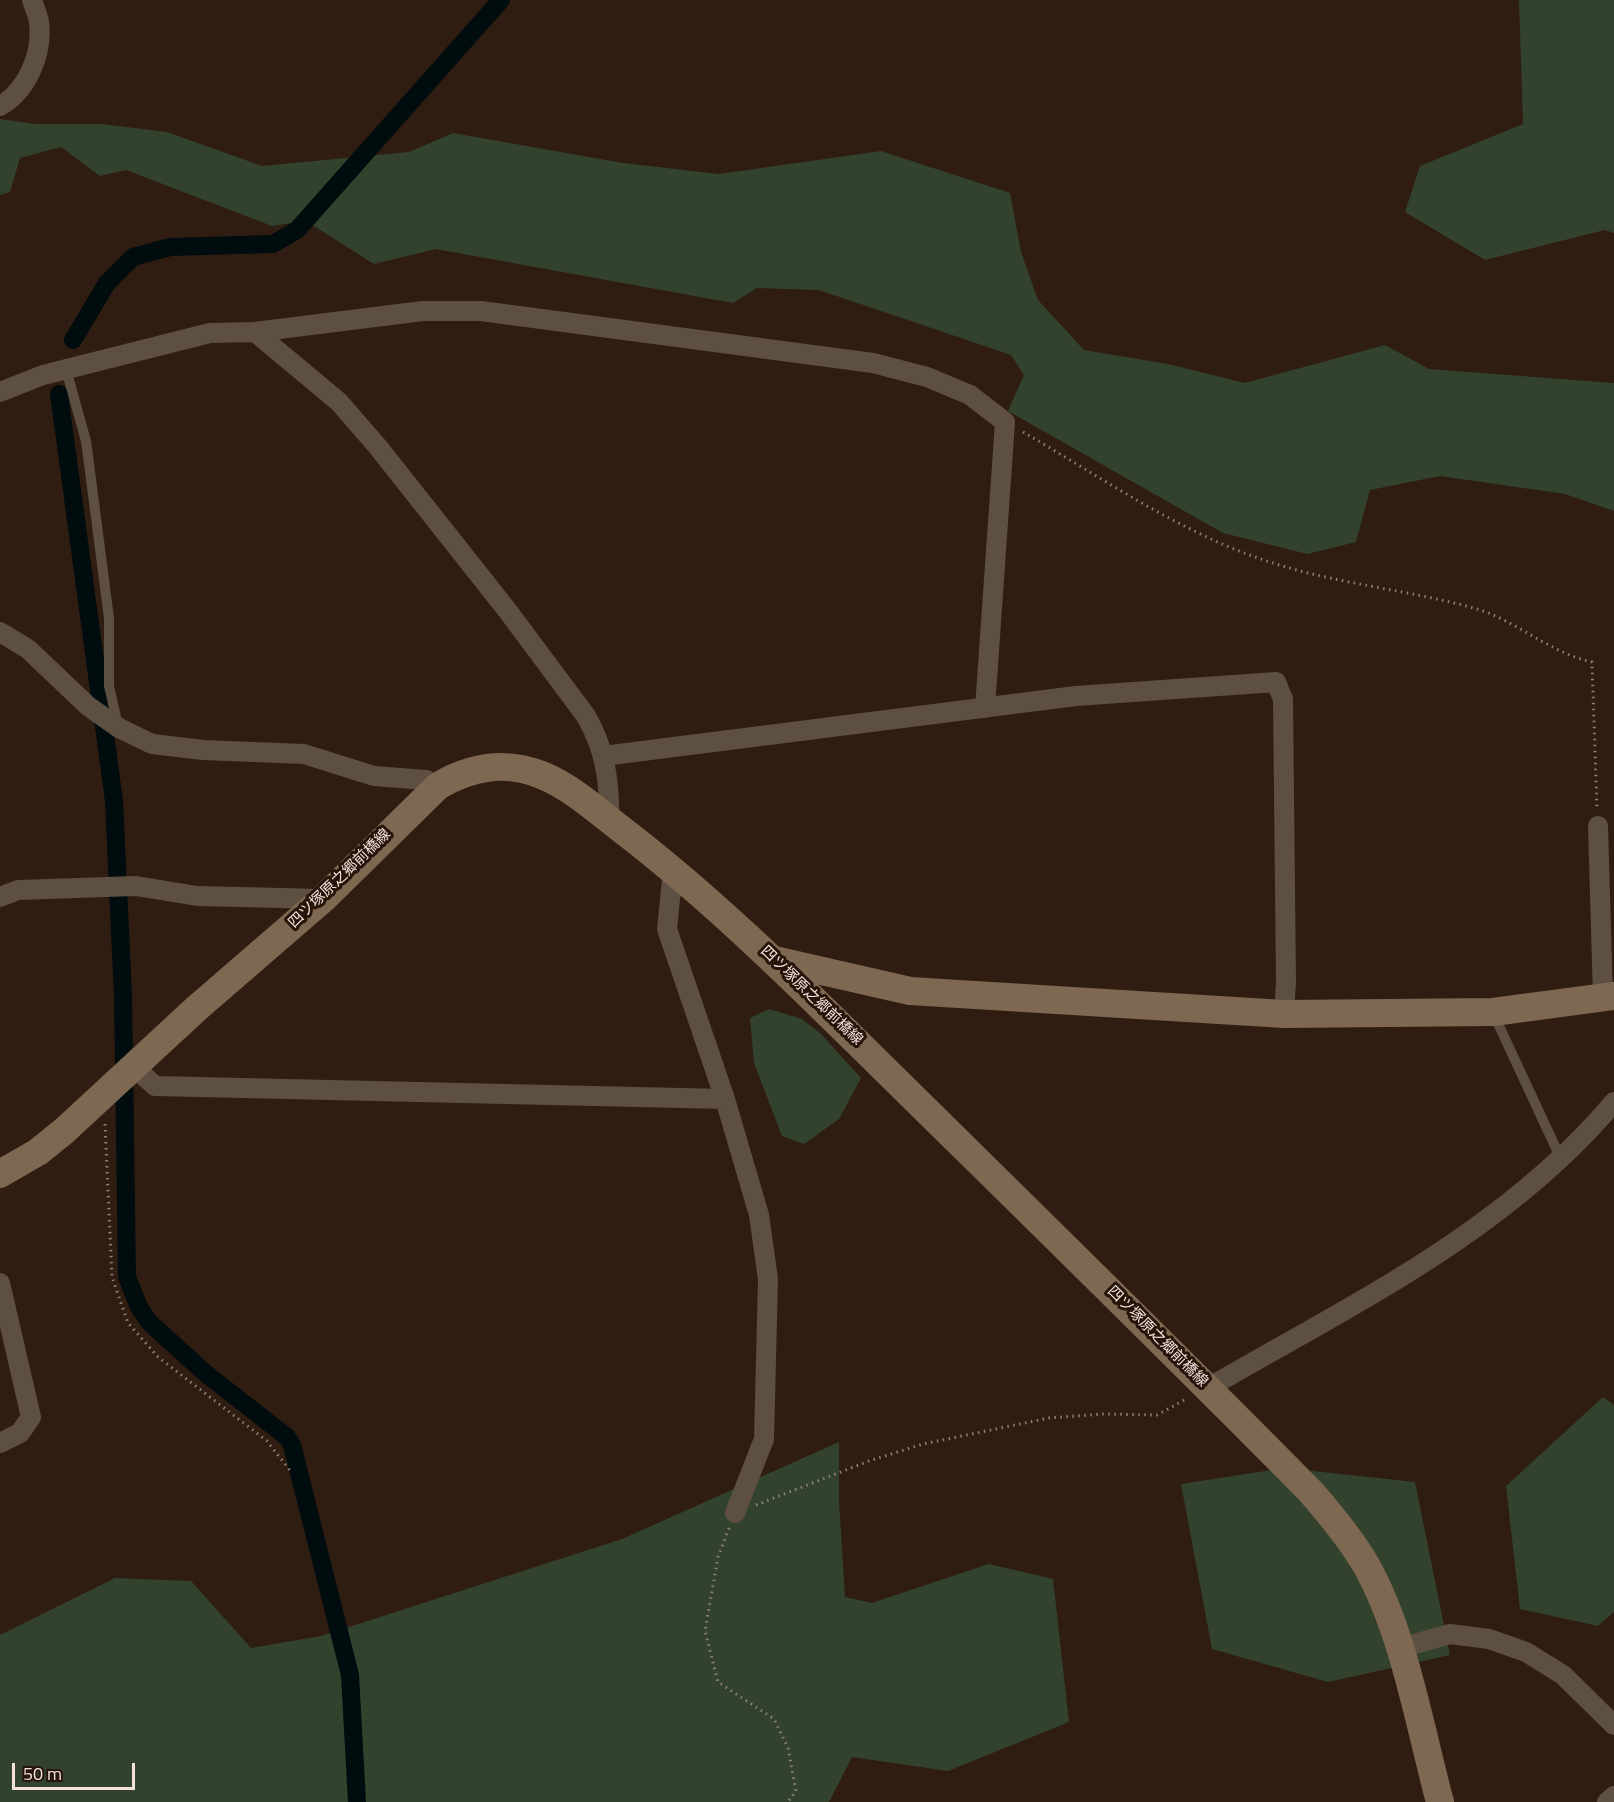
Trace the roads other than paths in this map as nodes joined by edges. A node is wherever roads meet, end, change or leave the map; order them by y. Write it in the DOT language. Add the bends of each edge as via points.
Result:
graph roads {
  1 [pos="32,0"];
  2 [pos="0,106"];
  3 [pos="255,332"];
  4 [pos="66,369"];
  5 [pos="1,390"];
  6 [pos="0,632"];
  7 [pos="985,708"];
  8 [pos="119,728"];
  9 [pos="603,756"];
  10 [pos="438,786"];
  11 [pos="609,819"];
  12 [pos="1598,826"];
  13 [pos="673,870"];
  14 [pos="0,897"];
  15 [pos="323,899"];
  16 [pos="774,960"];
  17 [pos="1608,997"];
  18 [pos="1493,1012"];
  19 [pos="1284,1014"];
  20 [pos="120,1080"];
  21 [pos="725,1099"];
  22 [pos="1614,1102"];
  23 [pos="1561,1159"];
  24 [pos="0,1174"];
  25 [pos="0,1283"];
  26 [pos="1208,1388"];
  27 [pos="0,1443"];
  28 [pos="735,1513"];
  29 [pos="1400,1648"];
  30 [pos="1614,1725"];
  31 [pos="1614,1796"];
  32 [pos="1440,1802"];
  33 [pos="1607,1802"];
  1 -- 2 [label="street" via="39,22 34,67 15,98"];
  3 -- 4 [label="street" via="210,333"];
  3 -- 7 [label="street" via="423,311 481,311 873,363 927,377 970,395 1005,422"];
  3 -- 9 [label="street" via="339,402 378,447 586,716"];
  4 -- 5 [label="street"];
  4 -- 8 [label="lane" via="86,441 109,618 108,686"];
  6 -- 8 [label="street" via="28,649 88,706"];
  7 -- 9 [label="street"];
  7 -- 19 [label="street" via="1076,696 1276,682 1283,699"];
  8 -- 10 [label="street" via="152,744 304,754 374,776 426,780"];
  9 -- 11 [label="street" via="610,785"];
  10 -- 11 [label="main road, 四ツ塚原之郷前橋線" via="458,774 485,766 509,766 544,776"];
  10 -- 15 [label="main road, 四ツ塚原之郷前橋線"];
  11 -- 13 [label="main road, 四ツ塚原之郷前橋線"];
  12 -- 17 [label="street"];
  13 -- 16 [label="main road, 四ツ塚原之郷前橋線"];
  13 -- 21 [label="street" via="667,929"];
  14 -- 15 [label="street" via="18,890 136,886 197,896"];
  15 -- 20 [label="main road, 四ツ塚原之郷前橋線"];
  16 -- 19 [label="main road" via="910,991"];
  16 -- 26 [label="main road, 四ツ塚原之郷前橋線"];
  17 -- 18 [label="main road"];
  18 -- 19 [label="main road"];
  18 -- 23 [label="lane"];
  20 -- 21 [label="street" via="155,1086"];
  20 -- 24 [label="main road, 四ツ塚原之郷前橋線" via="38,1152"];
  21 -- 28 [label="street" via="759,1215 768,1279 764,1439"];
  22 -- 23 [label="street"];
  23 -- 26 [label="street" via="1506,1207 1421,1264"];
  25 -- 27 [label="street" via="31,1417 20,1433"];
  26 -- 29 [label="main road, 四ツ塚原之郷前橋線" via="1311,1492 1338,1525 1367,1567"];
  29 -- 30 [label="street" via="1450,1634 1489,1639 1526,1652 1563,1675"];
  29 -- 32 [label="main road, 四ツ塚原之郷前橋線"];
  31 -- 33 [label="street"];
}
